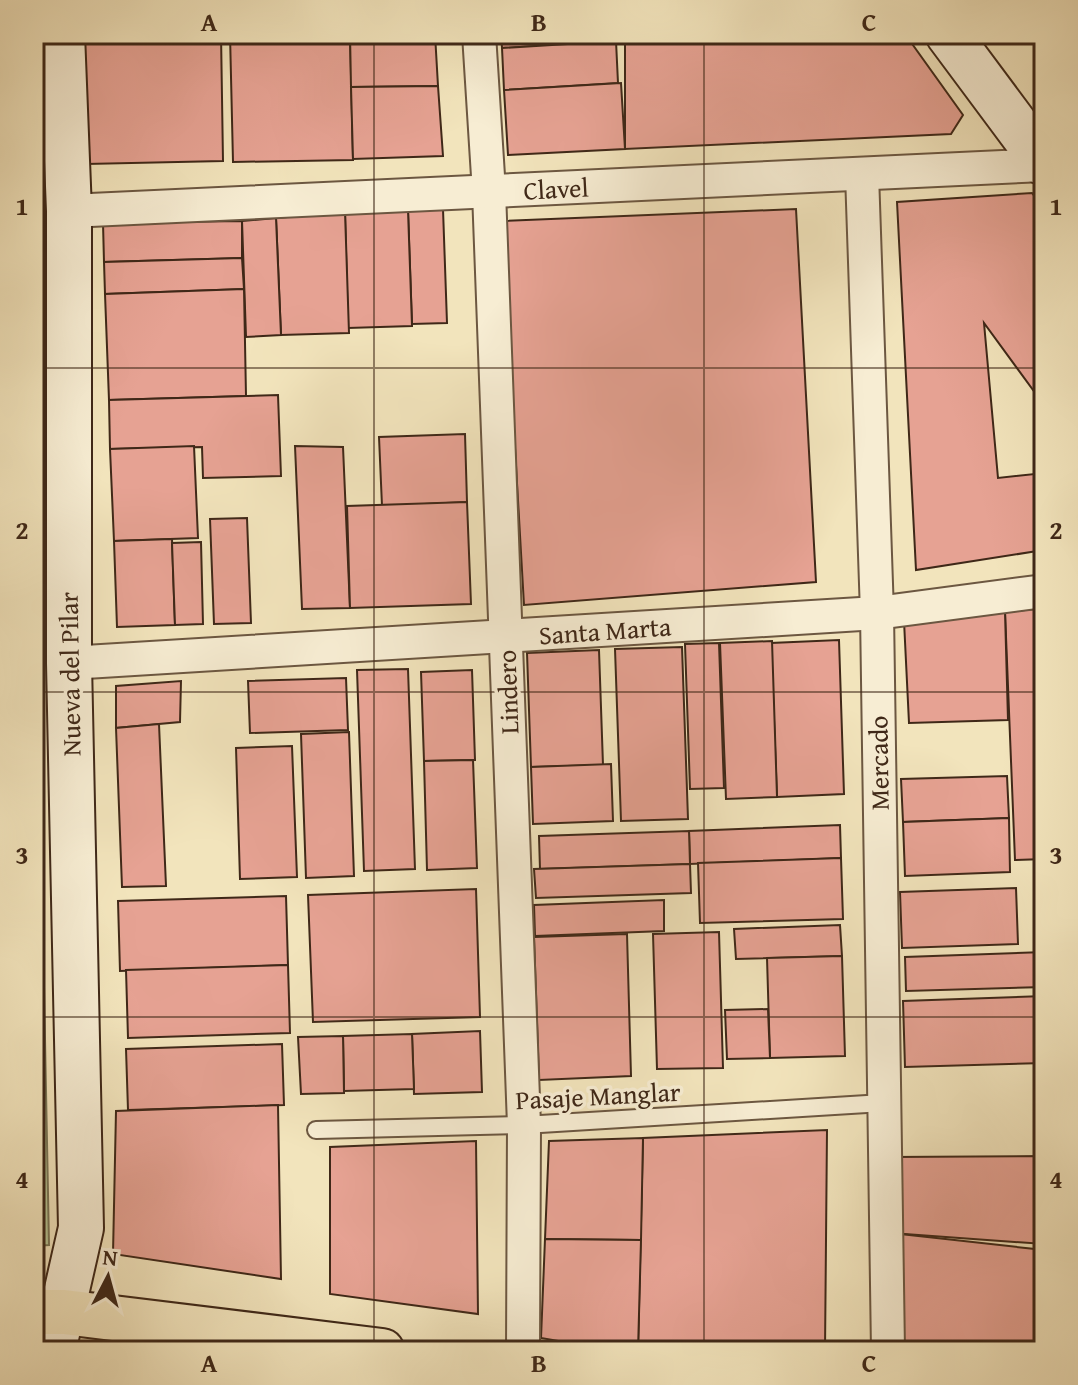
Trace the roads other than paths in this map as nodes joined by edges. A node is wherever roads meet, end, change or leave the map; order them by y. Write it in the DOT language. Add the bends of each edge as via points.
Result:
graph roads {
  1 [pos="62,34"];
  2 [pos="479,34"];
  3 [pos="948,34"];
  4 [pos="1044,164"];
  5 [pos="862,174"];
  6 [pos="489,192"];
  7 [pos="69,211"];
  8 [pos="1044,591"];
  9 [pos="877,613"];
  10 [pos="506,638"];
  11 [pos="69,663"];
  12 [pos="883,1103"];
  13 [pos="524,1125"];
  14 [pos="316,1130"];
  15 [pos="50,1325"];
  16 [pos="382,1351"];
  17 [pos="523,1351"];
  18 [pos="888,1351"];
  1 -- 7 [label="street, Nueva del Pilar"];
  2 -- 6 [label="street, Lindero"];
  3 -- 4 [label="street"];
  4 -- 5 [label="street, Clavel"];
  5 -- 6 [label="street, Clavel"];
  5 -- 9 [label="street, Mercado"];
  6 -- 7 [label="street, Clavel"];
  6 -- 10 [label="street, Lindero"];
  7 -- 11 [label="street, Nueva del Pilar"];
  8 -- 9 [label="street, Santa Marta"];
  9 -- 10 [label="street, Santa Marta"];
  9 -- 12 [label="street, Mercado"];
  10 -- 11 [label="street, Santa Marta"];
  10 -- 13 [label="street, Lindero"];
  11 -- 15 [label="street, Nueva del Pilar" via="81,1228"];
  12 -- 13 [label="lane, Pasaje Manglar"];
  12 -- 18 [label="street, Mercado"];
  13 -- 14 [label="lane, Pasaje Manglar"];
  13 -- 17 [label="street, Lindero"];
  15 -- 16 [label="main road"];
}
